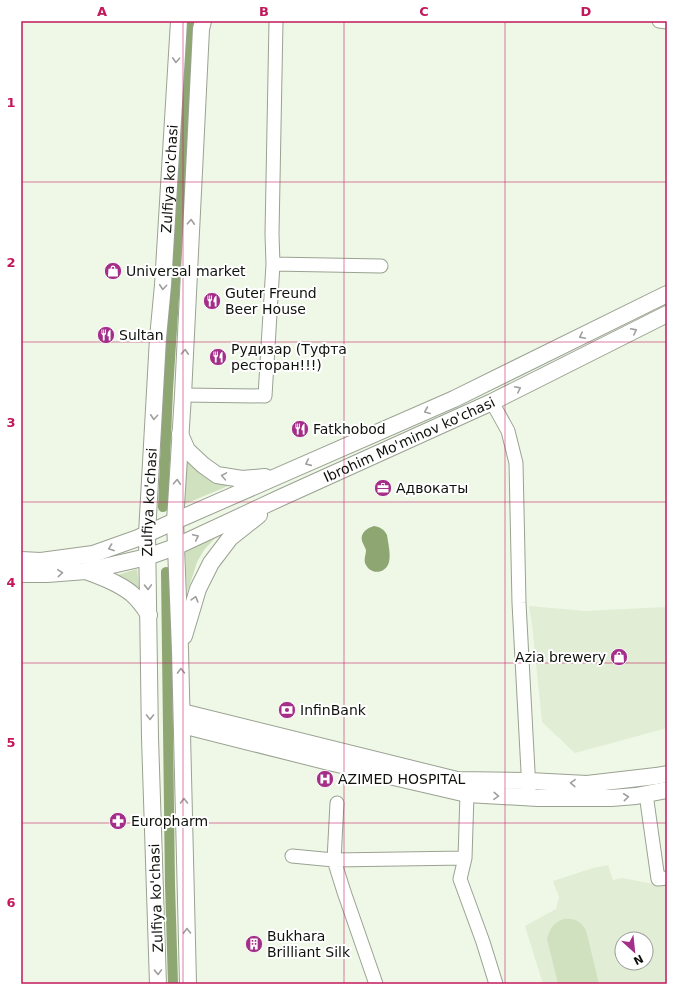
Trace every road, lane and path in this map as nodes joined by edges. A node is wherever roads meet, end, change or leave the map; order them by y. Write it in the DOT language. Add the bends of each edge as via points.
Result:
graph roads {
  1 [pos="179,21"];
  2 [pos="203,21"];
  3 [pos="276,21"];
  4 [pos="659,21"];
  5 [pos="667,22"];
  6 [pos="273,264"];
  7 [pos="381,266"];
  8 [pos="667,294"];
  9 [pos="667,314"];
  10 [pos="183,395"];
  11 [pos="454,400"];
  12 [pos="492,402"];
  13 [pos="462,416"];
  14 [pos="179,434"];
  15 [pos="276,477"];
  16 [pos="280,498"];
  17 [pos="175,521"];
  18 [pos="147,534"];
  19 [pos="175,547"];
  20 [pos="147,557"];
  21 [pos="21,560"];
  22 [pos="86,571"];
  23 [pos="21,574"];
  24 [pos="149,615"];
  25 [pos="180,650"];
  26 [pos="182,718"];
  27 [pos="667,774"];
  28 [pos="529,781"];
  29 [pos="460,789"];
  30 [pos="667,790"];
  31 [pos="646,794"];
  32 [pos="530,798"];
  33 [pos="337,804"];
  34 [pos="292,856"];
  35 [pos="465,858"];
  36 [pos="334,860"];
  37 [pos="667,878"];
  38 [pos="158,984"];
  39 [pos="188,984"];
  40 [pos="376,984"];
  41 [pos="496,984"];
  1 -- 18 [label="main road, Zulfiya ko'chasi, one-way"];
  10 -- 2 [label="main road, Zulfiya ko'chasi, one-way"];
  3 -- 6 [label="street"];
  4 -- 5 [label="street"];
  6 -- 7 [label="street"];
  6 -- 10 [label="street" via="265,396"];
  8 -- 11 [label="main road, Ibrohim Mo'minov ko'chasi, one-way"];
  12 -- 9 [label="main road, Ibrohim Mo'minov ko'chasi, one-way"];
  10 -- 14 [label="main road, Zulfiya ko'chasi"];
  11 -- 13 [label="main road"];
  11 -- 15 [label="main road, Ibrohim Mo'minov ko'chasi, one-way"];
  12 -- 13 [label="main road, Ibrohim Mo'minov ko'chasi"];
  12 -- 28 [label="street" via="508,432 516,463 519,602"];
  13 -- 16 [label="main road, Ibrohim Mo'minov ko'chasi"];
  15 -- 14 [label="main road, one-way" via="242,479 217,475 203,466 187,450"];
  17 -- 14 [label="main road, Zulfiya ko'chasi, one-way"];
  15 -- 17 [label="main road, Ibrohim Mo'minov ko'chasi"];
  19 -- 16 [label="main road, Ibrohim Mo'minov ko'chasi, one-way"];
  25 -- 16 [label="main road, one-way" via="198,589 210,563 230,538"];
  17 -- 18 [label="main road, Ibrohim Mo'minov ko'chasi"];
  17 -- 19 [label="main road, Zulfiya ko'chasi"];
  18 -- 20 [label="main road, Zulfiya ko'chasi"];
  18 -- 21 [label="main road, Ibrohim Mo'minov ko'chasi, one-way" via="93,554 41,561"];
  19 -- 20 [label="main road, Ibrohim Mo'minov ko'chasi"];
  19 -- 25 [label="main road, Zulfiya ko'chasi"];
  20 -- 22 [label="main road, Ibrohim Mo'minov ko'chasi"];
  20 -- 24 [label="main road, Zulfiya ko'chasi, one-way"];
  23 -- 22 [label="main road, Ibrohim Mo'minov ko'chasi, one-way"];
  22 -- 24 [label="main road" via="114,582 132,593"];
  24 -- 38 [label="main road, Zulfiya ko'chasi, one-way"];
  26 -- 25 [label="main road, Zulfiya ko'chasi, one-way"];
  26 -- 29 [label="main road"];
  39 -- 26 [label="main road, Zulfiya ko'chasi, one-way"];
  27 -- 28 [label="main road, one-way" via="587,784"];
  28 -- 29 [label="main road"];
  28 -- 32 [label="street"];
  29 -- 32 [label="main road, one-way"];
  29 -- 35 [label="street"];
  30 -- 31 [label="main road"];
  32 -- 31 [label="main road, one-way" via="612,798"];
  31 -- 37 [label="street" via="658,878"];
  33 -- 36 [label="street"];
  34 -- 36 [label="street"];
  35 -- 36 [label="street"];
  35 -- 41 [label="street" via="460,879"];
  36 -- 40 [label="street"];
}
